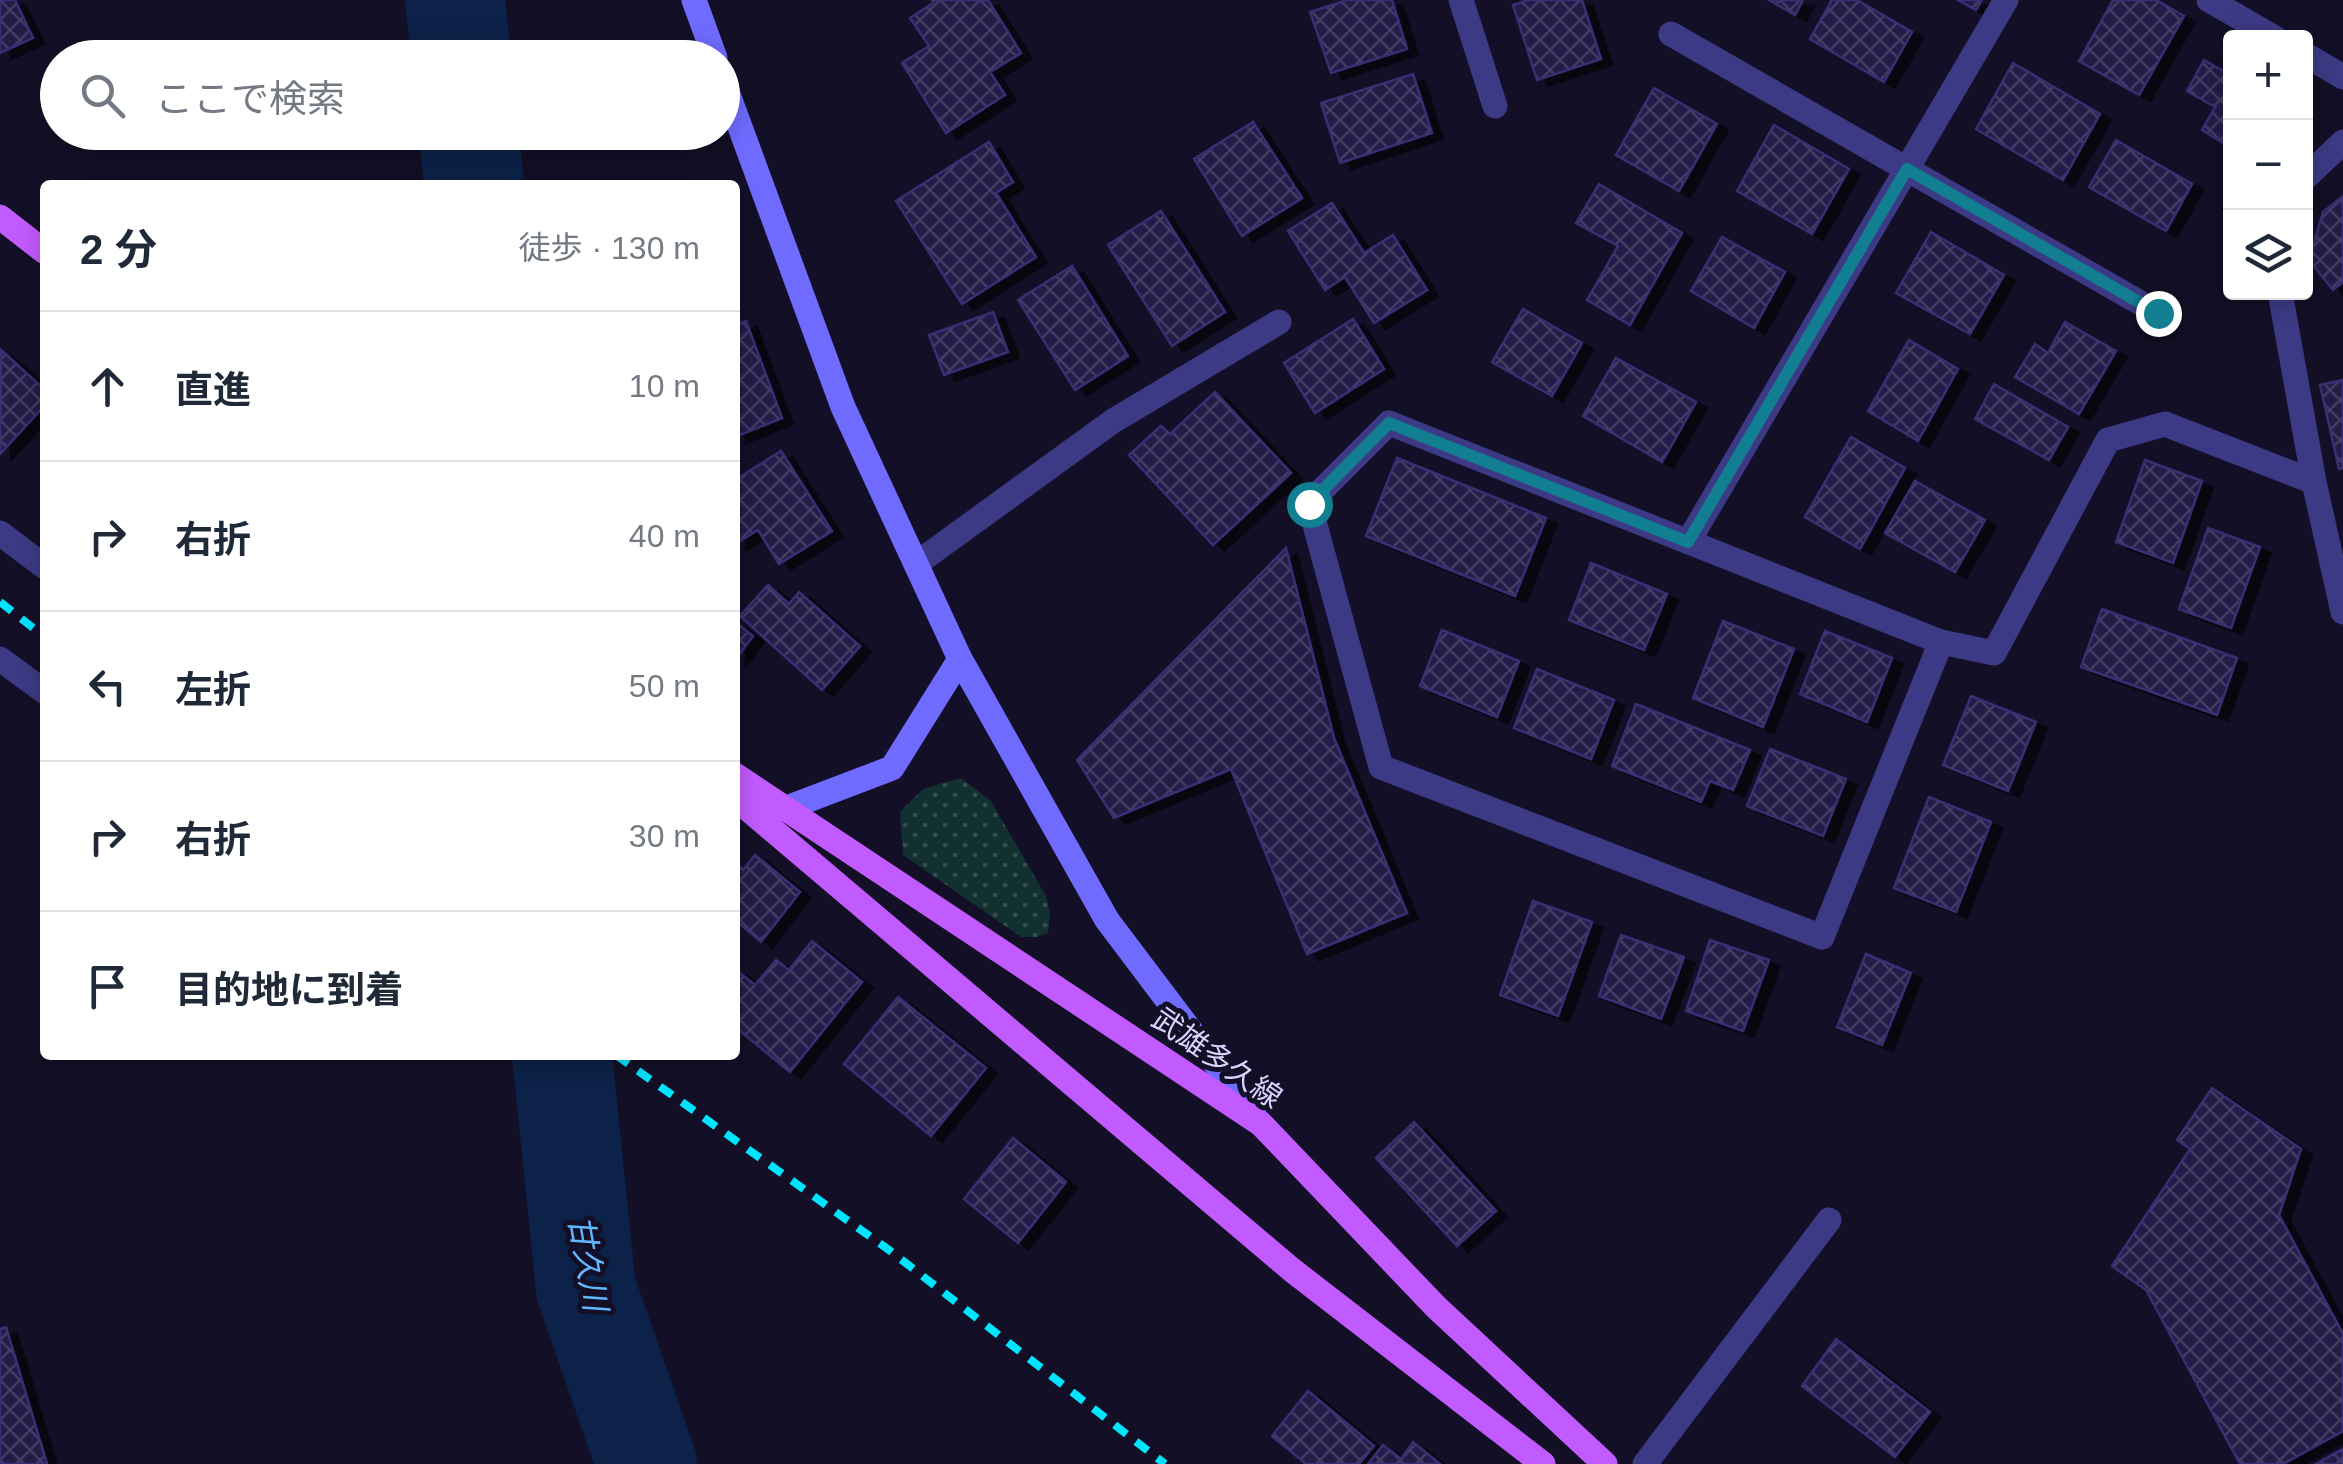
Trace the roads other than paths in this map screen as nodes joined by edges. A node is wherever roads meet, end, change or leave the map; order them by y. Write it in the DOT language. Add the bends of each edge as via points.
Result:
graph roads {
  1 [pos="694,0"];
  2 [pos="1461,0"];
  3 [pos="2006,0"];
  4 [pos="2209,0"];
  5 [pos="2260,30"];
  6 [pos="1670,34"];
  7 [pos="708,40"];
  8 [pos="2313,59"];
  9 [pos="2343,77"];
  10 [pos="1495,106"];
  11 [pos="740,127"];
  12 [pos="2343,142"];
  13 [pos="1907,169"];
  14 [pos="2313,171"];
  15 [pos="0,217"];
  16 [pos="40,248"];
  17 [pos="2281,300"];
  18 [pos="2158,313"];
  19 [pos="1279,322"];
  20 [pos="2314,482"];
  21 [pos="0,533"];
  22 [pos="2335,540"];
  23 [pos="1688,542"];
  24 [pos="40,563"];
  25 [pos="916,564"];
  26 [pos="2343,612"];
  27 [pos="1941,642"];
  28 [pos="0,659"];
  29 [pos="960,659"];
  30 [pos="40,688"];
  31 [pos="740,778"];
  32 [pos="740,802"];
  33 [pos="787,808"];
  34 [pos="1260,1124"];
  35 [pos="1829,1220"];
  36 [pos="1543,1464"];
  37 [pos="1606,1464"];
  38 [pos="1645,1464"];
  1 -- 7 [label="street"];
  2 -- 10 [label="street"];
  3 -- 13 [label="street"];
  4 -- 5 [label="street"];
  6 -- 13 [label="street"];
  8 -- 9 [label="street"];
  11 -- 25 [label="street" via="843,408"];
  12 -- 14 [label="street"];
  13 -- 18 [label="street"];
  13 -- 23 [label="street"];
  15 -- 16 [label="main road"];
  17 -- 20 [label="street"];
  19 -- 25 [label="street" via="1112,421"];
  20 -- 22 [label="street"];
  20 -- 27 [label="street" via="2166,424 2108,440 1994,653"];
  21 -- 24 [label="street"];
  22 -- 26 [label="street"];
  23 -- 27 [label="street"];
  23 -- 27 [label="street" via="1389,423 1309,504 1381,767 1822,937"];
  25 -- 29 [label="street"];
  28 -- 30 [label="street"];
  29 -- 33 [label="street" via="892,768"];
  29 -- 34 [label="street" via="1108,920"];
  31 -- 33 [label="main road, 武雄多久線"];
  32 -- 36 [label="main road" via="1292,1270"];
  33 -- 34 [label="main road, 武雄多久線"];
  34 -- 37 [label="main road, 武雄多久線" via="1436,1308"];
  35 -- 38 [label="street"];
}
